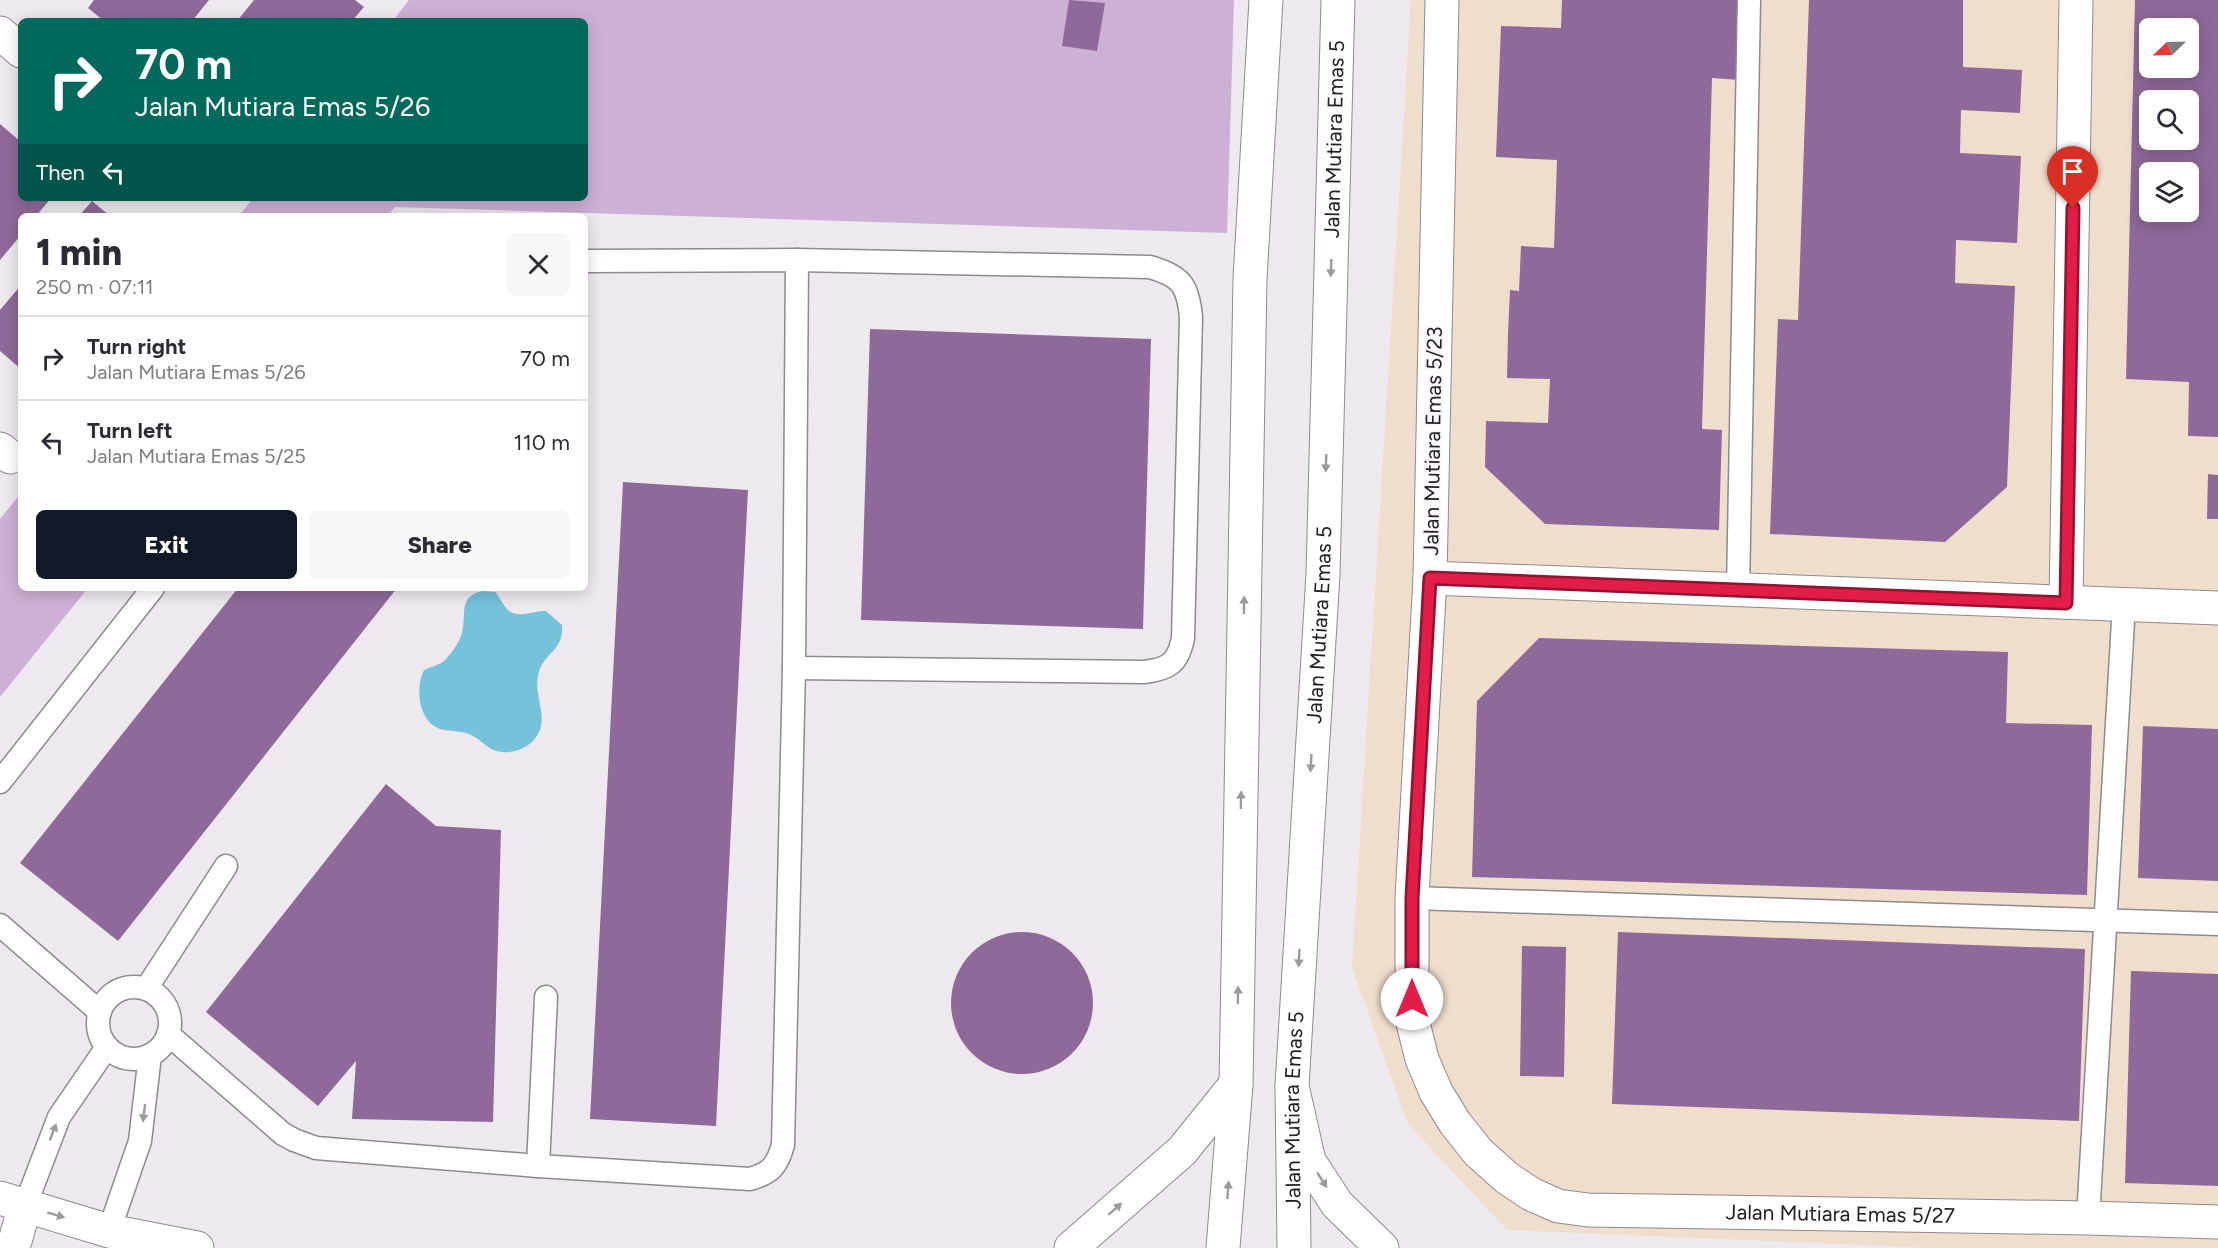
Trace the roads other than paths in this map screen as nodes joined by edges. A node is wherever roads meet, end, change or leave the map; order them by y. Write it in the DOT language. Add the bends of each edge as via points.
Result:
graph roads {
  1 [pos="1266,0"];
  2 [pos="1338,0"];
  3 [pos="1442,0"];
  4 [pos="1749,0"];
  5 [pos="2076,0"];
  6 [pos="0,33"];
  7 [pos="18,48"];
  8 [pos="797,260"];
  9 [pos="588,261"];
  10 [pos="1430,578"];
  11 [pos="1738,590"];
  12 [pos="151,591"];
  13 [pos="2066,603"];
  14 [pos="2124,604"];
  15 [pos="2218,608"];
  16 [pos="794,668"];
  17 [pos="0,782"];
  18 [pos="226,866"];
  19 [pos="1412,898"];
  20 [pos="2106,920"];
  21 [pos="2218,924"];
  22 [pos="0,925"];
  23 [pos="146,989"];
  24 [pos="546,997"];
  25 [pos="100,1012"];
  26 [pos="168,1034"];
  27 [pos="107,1047"];
  28 [pos="150,1055"];
  29 [pos="1236,1084"];
  30 [pos="1292,1086"];
  31 [pos="1478,1152"];
  32 [pos="538,1166"];
  33 [pos="13,1202"];
  34 [pos="2088,1218"];
  35 [pos="2218,1222"];
  36 [pos="107,1240"];
  37 [pos="13,1248"];
  38 [pos="197,1248"];
  39 [pos="1071,1248"];
  40 [pos="1223,1248"];
  41 [pos="1294,1248"];
  42 [pos="1382,1248"];
  29 -- 1 [label="street, one-way" via="1250,279"];
  2 -- 30 [label="street, Jalan Mutiara Emas 5, one-way" via="1323,574"];
  3 -- 10 [label="street, Jalan Mutiara Emas 5/23"];
  4 -- 11 [label="lane"];
  5 -- 13 [label="street"];
  6 -- 7 [label="street"];
  8 -- 9 [label="lane"];
  8 -- 16 [label="lane"];
  8 -- 16 [label="lane" via="1150,267 1167,272 1180,282 1189,295 1191,317 1183,638 1172,663 1162,670 1144,672"];
  10 -- 11 [label="street"];
  10 -- 19 [label="street, Jalan Mutiara Emas 5/23"];
  11 -- 13 [label="street"];
  12 -- 17 [label="lane"];
  13 -- 14 [label="street"];
  14 -- 15 [label="street"];
  14 -- 20 [label="lane"];
  16 -- 32 [label="lane" via="783,1145 779,1160 763,1176 750,1179"];
  18 -- 23 [label="lane"];
  19 -- 20 [label="lane"];
  19 -- 31 [label="street, Jalan Mutiara Emas 5/23" via="1414,1029 1436,1092"];
  20 -- 21 [label="lane"];
  20 -- 34 [label="lane"];
  22 -- 25 [label="lane"];
  23 -- 25 [label="lane" via="136,986 117,991"];
  23 -- 26 [label="lane" via="163,1002 168,1012"];
  24 -- 32 [label="lane"];
  25 -- 27 [label="lane" via="99,1031"];
  26 -- 28 [label="lane"];
  26 -- 32 [label="lane" via="279,1130 305,1144"];
  27 -- 28 [label="lane" via="128,1058"];
  33 -- 27 [label="lane, one-way" via="59,1117"];
  28 -- 36 [label="lane, one-way" via="140,1141"];
  39 -- 29 [label="street, one-way" via="1182,1151"];
  40 -- 29 [label="street, one-way"];
  30 -- 41 [label="street, Jalan Mutiara Emas 5"];
  30 -- 42 [label="street, one-way" via="1309,1161 1337,1204"];
  31 -- 34 [label="street, Jalan Mutiara Emas 5/27" via="1532,1194 1558,1206 1588,1210"];
  33 -- 36 [label="street, one-way"];
  33 -- 37 [label="street"];
  34 -- 35 [label="street, Jalan Mutiara Emas 5/27"];
  36 -- 38 [label="street"];
}
